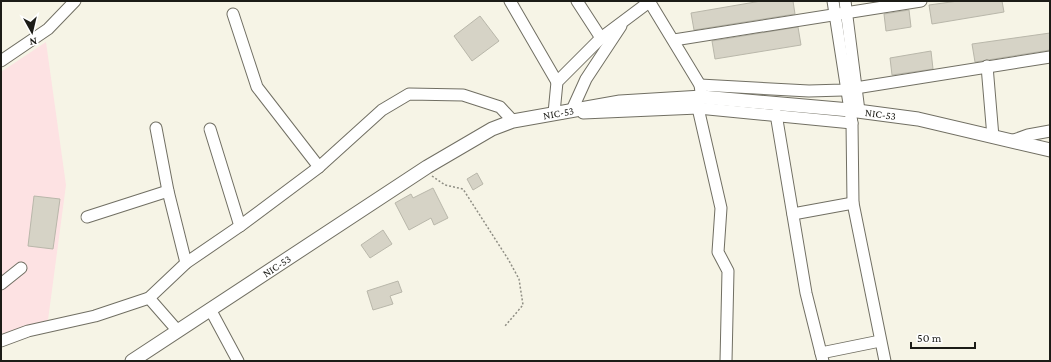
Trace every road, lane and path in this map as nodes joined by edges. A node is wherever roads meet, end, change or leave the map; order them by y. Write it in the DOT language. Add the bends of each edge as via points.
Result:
graph roads {
  1 [pos="75,1"];
  2 [pos="510,1"];
  3 [pos="577,1"];
  4 [pos="649,1"];
  5 [pos="833,1"];
  6 [pos="920,1"];
  7 [pos="842,9"];
  8 [pos="233,14"];
  9 [pos="625,20"];
  10 [pos="601,38"];
  11 [pos="674,40"];
  12 [pos="1050,57"];
  13 [pos="1,61"];
  14 [pos="987,66"];
  15 [pos="557,82"];
  16 [pos="852,89"];
  17 [pos="700,97"];
  18 [pos="572,110"];
  19 [pos="554,114"];
  20 [pos="776,114"];
  21 [pos="854,115"];
  22 [pos="513,121"];
  23 [pos="156,128"];
  24 [pos="210,129"];
  25 [pos="1050,132"];
  26 [pos="993,137"];
  27 [pos="1011,141"];
  28 [pos="1050,150"];
  29 [pos="319,167"];
  30 [pos="427,167"];
  31 [pos="168,191"];
  32 [pos="854,203"];
  33 [pos="793,214"];
  34 [pos="88,217"];
  35 [pos="240,226"];
  36 [pos="186,263"];
  37 [pos="21,268"];
  38 [pos="1,284"];
  39 [pos="149,298"];
  40 [pos="210,309"];
  41 [pos="505,326"];
  42 [pos="177,330"];
  43 [pos="1,341"];
  44 [pos="880,341"];
  45 [pos="822,357"];
  46 [pos="132,361"];
  47 [pos="238,361"];
  48 [pos="726,361"];
  49 [pos="885,361"];
  1 -- 13 [label="street" via="48,29"];
  2 -- 15 [label="street"];
  3 -- 10 [label="street"];
  4 -- 9 [label="street"];
  4 -- 11 [label="street"];
  5 -- 7 [label="street"];
  6 -- 7 [label="street"];
  7 -- 11 [label="street"];
  7 -- 16 [label="street"];
  8 -- 29 [label="street" via="256,87"];
  9 -- 10 [label="street"];
  9 -- 18 [label="street" via="586,79"];
  10 -- 15 [label="street"];
  11 -- 17 [label="street"];
  12 -- 14 [label="street"];
  14 -- 16 [label="street"];
  14 -- 26 [label="street"];
  15 -- 19 [label="street"];
  16 -- 17 [label="street"];
  16 -- 21 [label="street"];
  17 -- 18 [label="main road, NIC-53 / NIC-53" via="620,102"];
  17 -- 19 [label="street"];
  17 -- 20 [label="street"];
  17 -- 21 [label="main road, NIC-53 / NIC-53"];
  17 -- 48 [label="street" via="721,208 718,252 728,271"];
  18 -- 19 [label="main road, NIC-53 / NIC-53"];
  19 -- 22 [label="main road, NIC-53 / NIC-53"];
  20 -- 21 [label="street"];
  20 -- 33 [label="street"];
  21 -- 26 [label="main road, NIC-53 / NIC-53" via="918,119"];
  21 -- 32 [label="street"];
  22 -- 29 [label="street" via="500,107 463,94 409,94 382,110"];
  22 -- 30 [label="main road, NIC-53 / NIC-53" via="492,129"];
  23 -- 31 [label="street"];
  24 -- 35 [label="street"];
  25 -- 27 [label="street" via="1028,135"];
  26 -- 27 [label="main road, NIC-53 / NIC-53"];
  27 -- 28 [label="main road, NIC-53 / NIC-53"];
  29 -- 35 [label="street"];
  30 -- 40 [label="main road, NIC-53 / NIC-53"];
  30 -- 41 [label="path" via="431,175 445,185 463,189 518,279 523,305"];
  31 -- 34 [label="street"];
  31 -- 36 [label="street"];
  32 -- 33 [label="street"];
  32 -- 44 [label="street"];
  33 -- 45 [label="street" via="806,293"];
  35 -- 36 [label="street"];
  36 -- 39 [label="street"];
  37 -- 38 [label="street"];
  39 -- 42 [label="street"];
  39 -- 43 [label="street" via="95,316 28,331"];
  40 -- 42 [label="main road, NIC-53 / NIC-53"];
  40 -- 47 [label="street"];
  42 -- 46 [label="main road, NIC-53 / NIC-53"];
  44 -- 45 [label="street"];
  44 -- 49 [label="street"];
}
